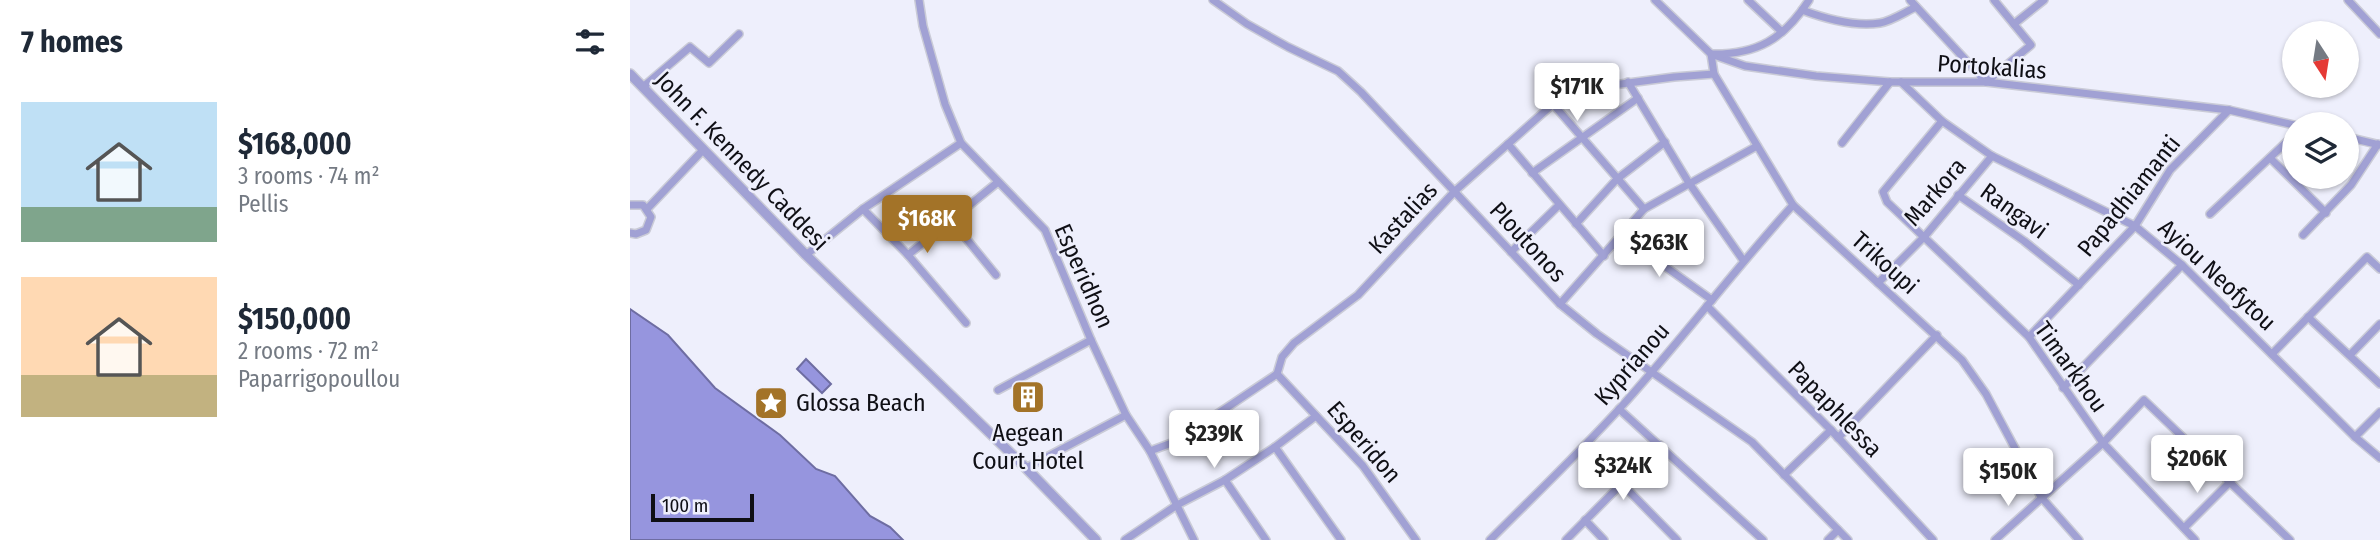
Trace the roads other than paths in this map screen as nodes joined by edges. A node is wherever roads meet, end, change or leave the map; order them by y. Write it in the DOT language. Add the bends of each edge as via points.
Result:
graph roads {
  1 [pos="919,0"];
  2 [pos="1213,0"];
  3 [pos="1655,0"];
  4 [pos="1748,0"];
  5 [pos="1809,0"];
  6 [pos="1910,0"];
  7 [pos="1994,0"];
  8 [pos="2044,0"];
  9 [pos="2348,0"];
  10 [pos="1916,7"];
  11 [pos="1802,10"];
  12 [pos="2014,24"];
  13 [pos="1782,32"];
  14 [pos="739,34"];
  15 [pos="2380,34"];
  16 [pos="1711,54"];
  17 [pos="630,74"];
  18 [pos="1714,74"];
  19 [pos="1628,82"];
  20 [pos="1890,82"];
  21 [pos="1900,82"];
  22 [pos="1986,82"];
  23 [pos="643,87"];
  24 [pos="1638,98"];
  25 [pos="1553,104"];
  26 [pos="2229,110"];
  27 [pos="1942,121"];
  28 [pos="2282,122"];
  29 [pos="1582,137"];
  30 [pos="2359,140"];
  31 [pos="1665,142"];
  32 [pos="961,143"];
  33 [pos="1842,143"];
  34 [pos="1508,144"];
  35 [pos="2379,144"];
  36 [pos="1757,146"];
  37 [pos="2282,146"];
  38 [pos="703,150"];
  39 [pos="1992,156"];
  40 [pos="2270,158"];
  41 [pos="1532,173"];
  42 [pos="1617,179"];
  43 [pos="998,182"];
  44 [pos="1689,183"];
  45 [pos="1455,191"];
  46 [pos="1958,195"];
  47 [pos="630,205"];
  48 [pos="1559,205"];
  49 [pos="1793,205"];
  50 [pos="647,208"];
  51 [pos="863,209"];
  52 [pos="1644,209"];
  53 [pos="2326,213"];
  54 [pos="2210,214"];
  55 [pos="951,220"];
  56 [pos="1576,224"];
  57 [pos="2135,226"];
  58 [pos="630,233"];
  59 [pos="2303,235"];
  60 [pos="1924,236"];
  61 [pos="1613,245"];
  62 [pos="1511,252"];
  63 [pos="806,255"];
  64 [pos="908,255"];
  65 [pos="1604,256"];
  66 [pos="1743,260"];
  67 [pos="2182,265"];
  68 [pos="2380,269"];
  69 [pos="996,275"];
  70 [pos="1878,283"];
  71 [pos="2079,285"];
  72 [pos="1710,303"];
  73 [pos="1560,304"];
  74 [pos="2308,317"];
  75 [pos="966,323"];
  76 [pos="2380,324"];
  77 [pos="1937,335"];
  78 [pos="2029,337"];
  79 [pos="1091,340"];
  80 [pos="2272,354"];
  81 [pos="2350,355"];
  82 [pos="1653,371"];
  83 [pos="1277,374"];
  84 [pos="2380,384"];
  85 [pos="2063,388"];
  86 [pos="998,390"];
  87 [pos="1619,409"];
  88 [pos="2380,412"];
  89 [pos="1126,415"];
  90 [pos="1316,416"];
  91 [pos="1832,430"];
  92 [pos="2355,437"];
  93 [pos="1838,438"];
  94 [pos="2103,443"];
  95 [pos="1660,445"];
  96 [pos="1275,447"];
  97 [pos="1150,451"];
  98 [pos="2380,458"];
  99 [pos="1026,468"];
  100 [pos="1784,475"];
  101 [pos="1225,480"];
  102 [pos="2231,481"];
  103 [pos="1622,484"];
  104 [pos="2041,497"];
  105 [pos="1177,505"];
  106 [pos="1586,520"];
  107 [pos="2184,528"];
  108 [pos="1838,530"];
  109 [pos="1096,540"];
  110 [pos="1125,540"];
  111 [pos="1194,540"];
  112 [pos="1266,540"];
  113 [pos="1341,540"];
  114 [pos="1416,540"];
  115 [pos="1490,540"];
  116 [pos="1566,540"];
  117 [pos="1604,540"];
  118 [pos="1677,540"];
  119 [pos="1763,540"];
  120 [pos="1828,540"];
  121 [pos="1849,540"];
  122 [pos="1933,540"];
  123 [pos="1995,540"];
  124 [pos="2078,540"];
  125 [pos="2195,540"];
  126 [pos="2290,540"];
  1 -- 32 [label="street, Esperidhon" via="945,104"];
  2 -- 45 [label="street, Ploutonos" via="1247,24 1338,71"];
  3 -- 16 [label="street, Portokalias"];
  4 -- 13 [label="street"];
  5 -- 11 [label="street"];
  6 -- 10 [label="street"];
  7 -- 12 [label="street"];
  8 -- 12 [label="street"];
  9 -- 15 [label="street"];
  10 -- 11 [label="street" via="1882,23 1823,18"];
  10 -- 22 [label="street"];
  11 -- 13 [label="street"];
  12 -- 22 [label="street" via="2031,45"];
  13 -- 16 [label="street" via="1756,49 1735,55"];
  14 -- 23 [label="street" via="709,63 690,47"];
  16 -- 18 [label="street, Trikoupi"];
  16 -- 20 [label="street, Portokalias" via="1745,66"];
  17 -- 23 [label="street, John F. Kennedy Caddesi"];
  18 -- 19 [label="street, Kastalias"];
  18 -- 36 [label="street, Trikoupi"];
  19 -- 24 [label="street"];
  19 -- 25 [label="street, Kastalias" via="1575,90"];
  20 -- 21 [label="street, Portokalias"];
  20 -- 33 [label="street"];
  21 -- 22 [label="street, Portokalias"];
  21 -- 27 [label="street, Ayiou Neofytou"];
  22 -- 26 [label="street, Portokalias"];
  23 -- 38 [label="street, John F. Kennedy Caddesi"];
  24 -- 29 [label="street"];
  24 -- 31 [label="street"];
  25 -- 29 [label="street"];
  25 -- 34 [label="street, Kastalias"];
  26 -- 28 [label="street, Portokalias"];
  26 -- 57 [label="street, Papadhiamanti" via="2170,170"];
  27 -- 39 [label="street, Ayiou Neofytou"];
  27 -- 60 [label="street, Timarkhou" via="1883,192 1887,202"];
  29 -- 41 [label="street"];
  29 -- 42 [label="street"];
  30 -- 35 [label="street"];
  31 -- 42 [label="street"];
  31 -- 44 [label="street"];
  32 -- 43 [label="street, Esperidhon"];
  32 -- 51 [label="street"];
  34 -- 41 [label="street"];
  34 -- 45 [label="street, Kastalias"];
  35 -- 53 [label="street"];
  36 -- 44 [label="street"];
  36 -- 49 [label="street, Trikoupi"];
  37 -- 40 [label="street"];
  38 -- 50 [label="street"];
  38 -- 63 [label="street, John F. Kennedy Caddesi"];
  39 -- 46 [label="street, Markora"];
  39 -- 57 [label="street, Ayiou Neofytou"];
  40 -- 53 [label="street"];
  40 -- 54 [label="street"];
  41 -- 48 [label="street"];
  42 -- 52 [label="street"];
  42 -- 56 [label="street"];
  43 -- 55 [label="street"];
  43 -- 79 [label="street, Esperidhon" via="1045,230"];
  44 -- 52 [label="street"];
  44 -- 66 [label="street"];
  45 -- 62 [label="street, Ploutonos"];
  45 -- 83 [label="street, Kastalias" via="1358,295 1294,343"];
  46 -- 60 [label="street, Markora"];
  46 -- 71 [label="street, Rangavi"];
  47 -- 50 [label="street"];
  48 -- 56 [label="street"];
  48 -- 62 [label="street"];
  49 -- 66 [label="street, Kyprianou"];
  49 -- 70 [label="street, Trikoupi"];
  50 -- 58 [label="street" via="649,227"];
  51 -- 63 [label="street"];
  51 -- 64 [label="street"];
  52 -- 61 [label="street"];
  53 -- 59 [label="street"];
  55 -- 64 [label="street"];
  55 -- 69 [label="street"];
  56 -- 65 [label="street"];
  57 -- 67 [label="street, Ayiou Neofytou"];
  57 -- 71 [label="street, Papadhiamanti"];
  60 -- 70 [label="street, Markora"];
  60 -- 78 [label="street, Timarkhou"];
  61 -- 65 [label="street"];
  61 -- 72 [label="street, Papaphlessa" via="1656,260"];
  62 -- 73 [label="street, Ploutonos"];
  63 -- 99 [label="street, John F. Kennedy Caddesi"];
  64 -- 75 [label="street"];
  65 -- 73 [label="street"];
  66 -- 72 [label="street, Kyprianou"];
  67 -- 80 [label="street, Ayiou Neofytou"];
  67 -- 85 [label="street"];
  68 -- 74 [label="street" via="2367,257"];
  70 -- 77 [label="street, Trikoupi"];
  71 -- 78 [label="street, Papadhiamanti"];
  72 -- 82 [label="street, Kyprianou"];
  72 -- 91 [label="street, Papaphlessa"];
  73 -- 82 [label="street, Ploutonos"];
  74 -- 80 [label="street"];
  74 -- 81 [label="street"];
  76 -- 81 [label="street"];
  77 -- 93 [label="street"];
  77 -- 104 [label="street, Trikoupi" via="1986,394"];
  78 -- 85 [label="street, Timarkhou"];
  79 -- 86 [label="street"];
  79 -- 89 [label="street, Esperidhon"];
  80 -- 92 [label="street, Ayiou Neofytou"];
  81 -- 84 [label="street"];
  82 -- 87 [label="street, Kyprianou"];
  82 -- 100 [label="street, Ploutonos" via="1752,442"];
  83 -- 90 [label="street, Esperidon"];
  83 -- 97 [label="street, Kastalias" via="1177,441"];
  85 -- 94 [label="street, Timarkhou"];
  87 -- 95 [label="street"];
  87 -- 115 [label="street, Kyprianou"];
  88 -- 92 [label="street"];
  89 -- 97 [label="street, Esperidhon"];
  89 -- 99 [label="street"];
  90 -- 96 [label="street"];
  90 -- 114 [label="street, Esperidon" via="1363,466"];
  91 -- 93 [label="street, Papaphlessa"];
  91 -- 100 [label="street"];
  92 -- 98 [label="street, Ayiou Neofytou"];
  93 -- 122 [label="street, Papaphlessa"];
  94 -- 102 [label="street" via="2144,400"];
  94 -- 104 [label="street"];
  94 -- 107 [label="street, Timarkhou"];
  95 -- 103 [label="street"];
  95 -- 119 [label="street"];
  96 -- 101 [label="street"];
  96 -- 113 [label="street"];
  97 -- 105 [label="street, Esperidhon"];
  99 -- 109 [label="street, John F. Kennedy Caddesi"];
  100 -- 108 [label="street, Ploutonos"];
  101 -- 105 [label="street"];
  101 -- 112 [label="street"];
  102 -- 107 [label="street"];
  102 -- 126 [label="street"];
  103 -- 106 [label="street"];
  103 -- 118 [label="street"];
  104 -- 123 [label="street"];
  104 -- 124 [label="street, Trikoupi"];
  105 -- 110 [label="street"];
  105 -- 111 [label="street, Esperidhon"];
  106 -- 116 [label="street"];
  106 -- 117 [label="street"];
  107 -- 125 [label="street, Timarkhou"];
  108 -- 120 [label="street"];
  108 -- 121 [label="street, Ploutonos"];
}
